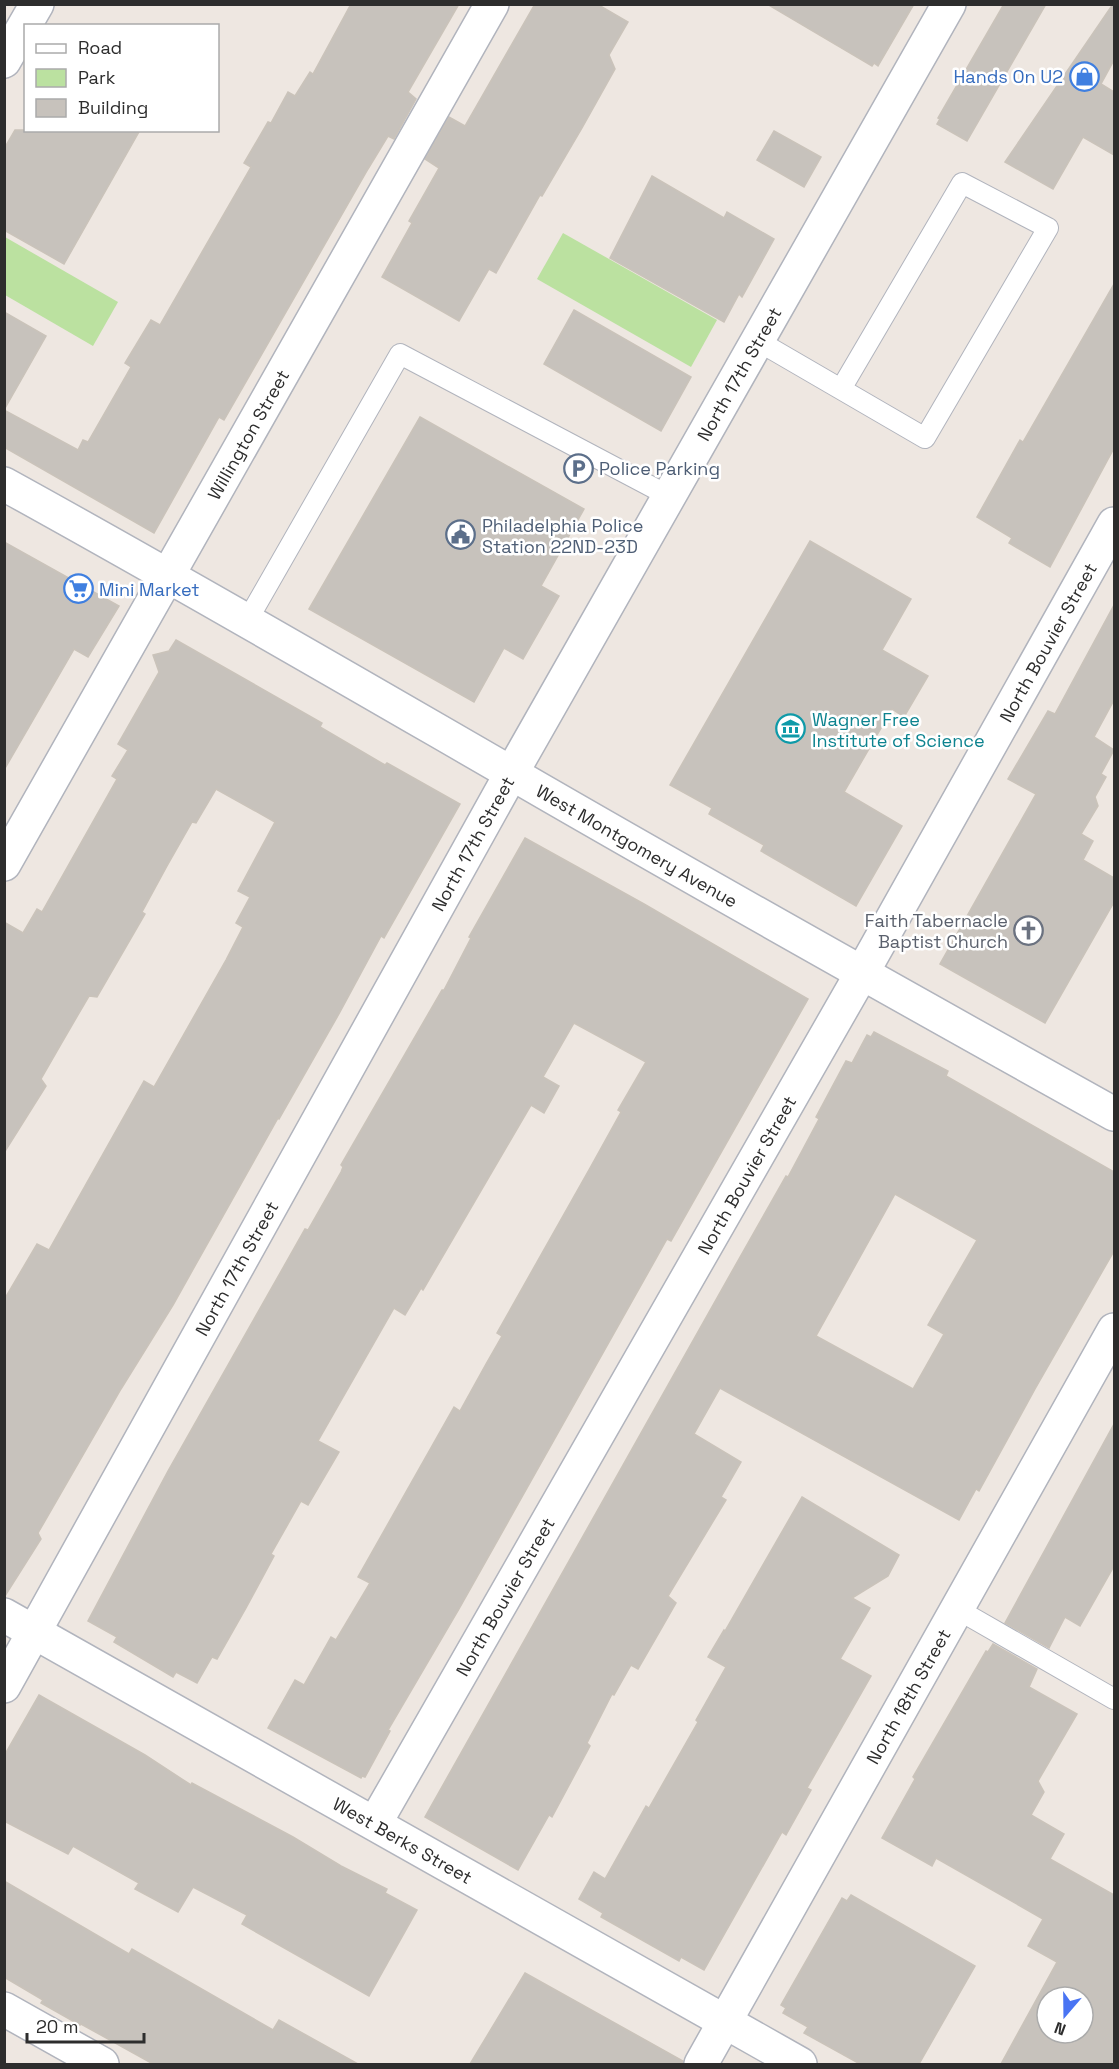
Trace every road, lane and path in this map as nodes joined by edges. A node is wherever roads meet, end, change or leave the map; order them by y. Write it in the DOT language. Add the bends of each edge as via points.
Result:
graph roads {
  1 [pos="37,4"];
  2 [pos="492,4"];
  3 [pos="949,4"];
  4 [pos="25,24"];
  5 [pos="24,26"];
  6 [pos="4,61"];
  7 [pos="758,341"];
  8 [pos="841,389"];
  9 [pos="4,483"];
  10 [pos="669,496"];
  11 [pos="1114,524"];
  12 [pos="168,575"];
  13 [pos="247,621"];
  14 [pos="512,774"];
  15 [pos="4,864"];
  16 [pos="862,973"];
  17 [pos="1114,1114"];
  18 [pos="1114,1330"];
  19 [pos="957,1609"];
  20 [pos="4,1615"];
  21 [pos="35,1633"];
  22 [pos="4,1686"];
  23 [pos="1114,1699"];
  24 [pos="375,1823"];
  25 [pos="4,2009"];
  26 [pos="725,2022"];
  27 [pos="102,2064"];
  28 [pos="701,2064"];
  29 [pos="800,2064"];
  1 -- 4 [label="street"];
  2 -- 12 [label="street, Willington Street"];
  3 -- 7 [label="street, North 17th Street"];
  5 -- 6 [label="street"];
  7 -- 8 [label="lane"];
  7 -- 10 [label="street, North 17th Street"];
  8 -- 8 [label="lane" via="926,438 1048,228 962,183"];
  9 -- 12 [label="street, West Montgomery Avenue"];
  10 -- 13 [label="lane" via="400,354"];
  10 -- 14 [label="street, North 17th Street"];
  11 -- 16 [label="street, North Bouvier Street"];
  12 -- 13 [label="street, West Montgomery Avenue"];
  12 -- 15 [label="street, Willington Street"];
  13 -- 14 [label="street, West Montgomery Avenue"];
  14 -- 16 [label="street, West Montgomery Avenue"];
  14 -- 21 [label="street, North 17th Street"];
  16 -- 17 [label="street, West Montgomery Avenue"];
  16 -- 24 [label="street, North Bouvier Street"];
  18 -- 19 [label="street, North 18th Street"];
  19 -- 23 [label="lane"];
  19 -- 26 [label="street, North 18th Street"];
  20 -- 21 [label="street, West Berks Street"];
  21 -- 22 [label="street, North 17th Street"];
  21 -- 24 [label="street, West Berks Street"];
  24 -- 26 [label="street, West Berks Street"];
  25 -- 27 [label="street"];
  26 -- 28 [label="street, North 18th Street"];
  26 -- 29 [label="street, West Berks Street"];
}
